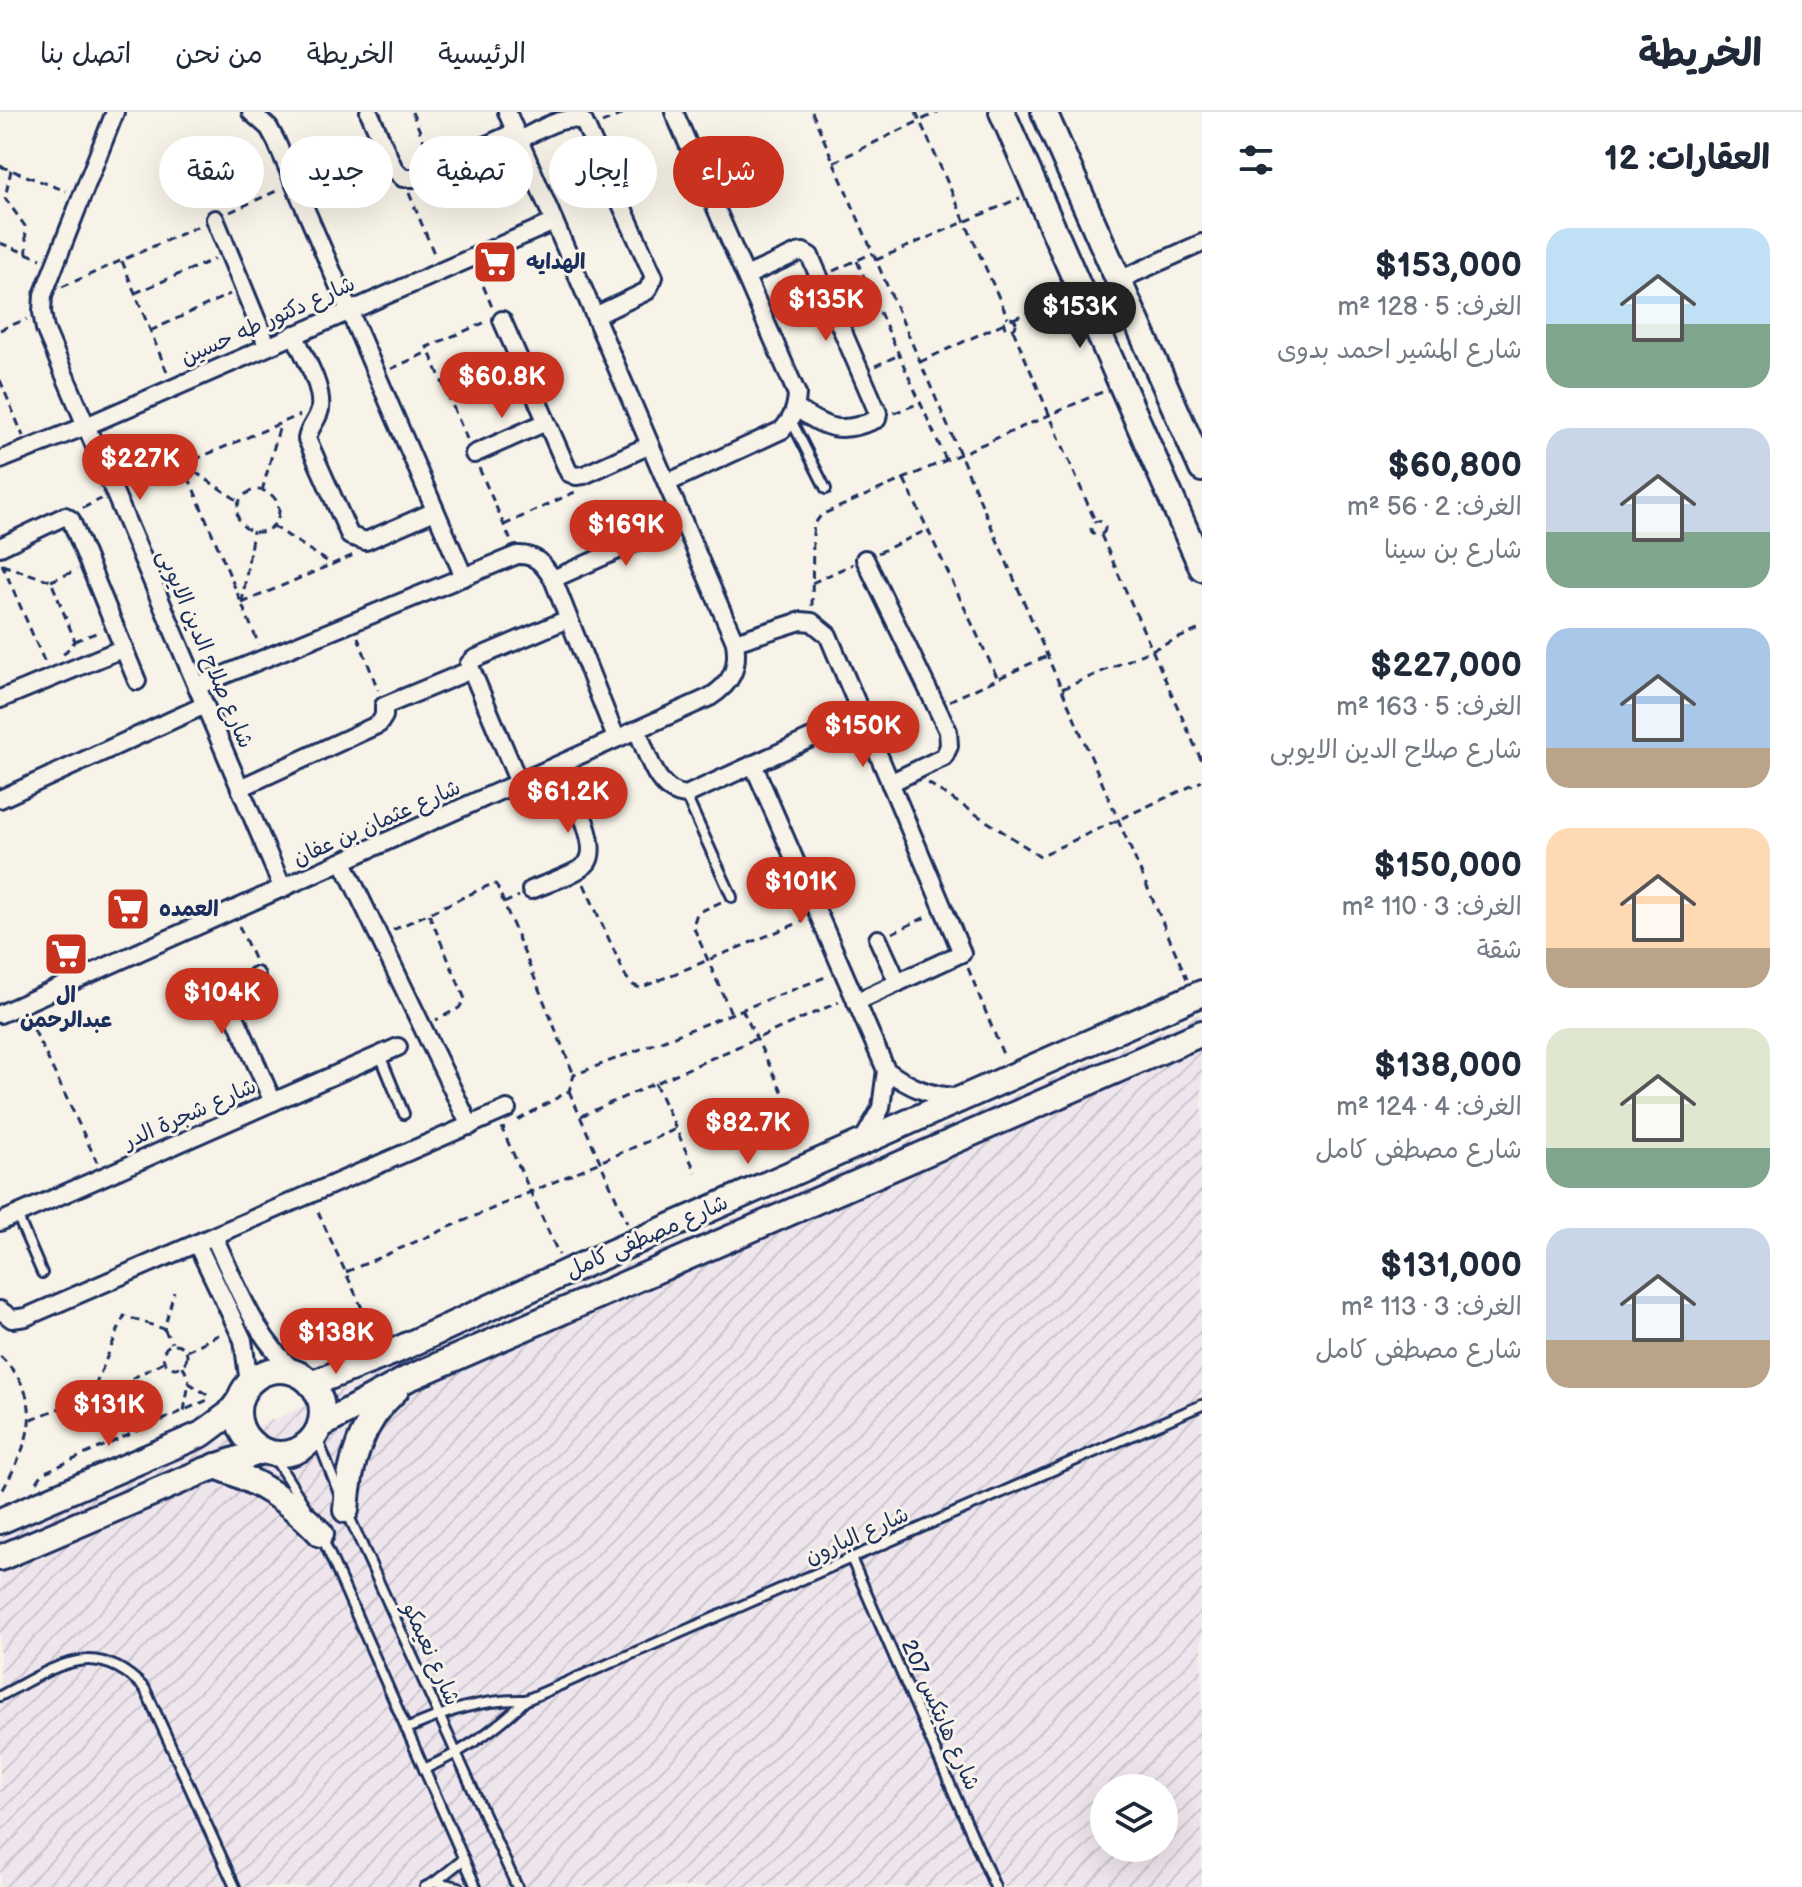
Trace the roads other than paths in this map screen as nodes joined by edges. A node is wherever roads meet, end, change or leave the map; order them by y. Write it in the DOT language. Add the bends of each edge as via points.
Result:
graph roads {
  1 [pos="115,112"];
  2 [pos="251,112"];
  3 [pos="369,112"];
  4 [pos="507,112"];
  5 [pos="1002,112"];
  6 [pos="1044,112"];
  7 [pos="679,113"];
  8 [pos="517,136"];
  9 [pos="533,173"];
  10 [pos="409,178"];
  11 [pos="215,219"];
  12 [pos="554,222"];
  13 [pos="1202,243"];
  14 [pos="746,276"];
  15 [pos="1119,280"];
  16 [pos="349,310"];
  17 [pos="595,316"];
  18 [pos="502,320"];
  19 [pos="294,334"];
  20 [pos="267,345"];
  21 [pos="794,414"];
  22 [pos="546,422"];
  23 [pos="86,426"];
  24 [pos="650,445"];
  25 [pos="474,454"];
  26 [pos="0,460"];
  27 [pos="1202,469"];
  28 [pos="667,483"];
  29 [pos="826,489"];
  30 [pos="435,511"];
  31 [pos="683,521"];
  32 [pos="0,547"];
  33 [pos="865,559"];
  34 [pos="1202,568"];
  35 [pos="464,577"];
  36 [pos="553,579"];
  37 [pos="568,619"];
  38 [pos="735,642"];
  39 [pos="124,648"];
  40 [pos="471,670"];
  41 [pos="137,681"];
  42 [pos="197,686"];
  43 [pos="0,699"];
  44 [pos="205,705"];
  45 [pos="862,715"];
  46 [pos="637,730"];
  47 [pos="616,738"];
  48 [pos="753,764"];
  49 [pos="559,765"];
  50 [pos="519,783"];
  51 [pos="890,783"];
  52 [pos="240,788"];
  53 [pos="686,795"];
  54 [pos="0,799"];
  55 [pos="343,862"];
  56 [pos="283,889"];
  57 [pos="531,890"];
  58 [pos="732,897"];
  59 [pos="878,939"];
  60 [pos="256,976"];
  61 [pos="898,983"];
  62 [pos="1198,994"];
  63 [pos="855,998"];
  64 [pos="1,1011"];
  65 [pos="1202,1033"];
  66 [pos="398,1047"];
  67 [pos="380,1055"];
  68 [pos="886,1070"];
  69 [pos="966,1097"];
  70 [pos="273,1102"];
  71 [pos="507,1109"];
  72 [pos="404,1114"];
  73 [pos="470,1126"];
  74 [pos="861,1143"];
  75 [pos="17,1215"];
  76 [pos="0,1222"];
  77 [pos="214,1237"];
  78 [pos="197,1244"];
  79 [pos="42,1273"];
  80 [pos="0,1310"];
  81 [pos="373,1361"];
  82 [pos="304,1379"];
  83 [pos="407,1379"];
  84 [pos="385,1390"];
  85 [pos="244,1392"];
  86 [pos="1202,1405"];
  87 [pos="318,1430"];
  88 [pos="191,1439"];
  89 [pos="267,1453"];
  90 [pos="211,1468"];
  91 [pos="346,1510"];
  92 [pos="0,1521"];
  93 [pos="321,1534"];
  94 [pos="0,1558"];
  95 [pos="851,1558"];
  96 [pos="0,1696"];
  97 [pos="526,1700"];
  98 [pos="439,1715"];
  99 [pos="406,1729"];
  100 [pos="455,1755"];
  101 [pos="424,1769"];
  102 [pos="464,1859"];
  103 [pos="435,1882"];
  104 [pos="235,1887"];
  105 [pos="425,1887"];
  106 [pos="459,1887"];
  107 [pos="476,1887"];
  108 [pos="517,1887"];
  109 [pos="995,1887"];
  1 -- 23 [label="street, شارع صلاح الدين الايوبى" via="43,295 45,329"];
  2 -- 16 [label="street" via="276,141"];
  3 -- 10 [label="street" via="394,169"];
  4 -- 8 [label="street"];
  5 -- 34 [label="street"];
  6 -- 15 [label="street"];
  7 -- 14 [label="street"];
  8 -- 17 [label="street" via="567,117 584,122 654,277 647,291"];
  9 -- 12 [label="street"];
  11 -- 20 [label="street"];
  12 -- 16 [label="street, شارع دكتور طه حسين"];
  12 -- 17 [label="street"];
  13 -- 15 [label="street"];
  14 -- 21 [label="street" via="797,394"];
  14 -- 21 [label="street" via="803,252 810,256 877,419 841,429"];
  15 -- 27 [label="street"];
  16 -- 19 [label="street, شارع دكتور طه حسين"];
  16 -- 30 [label="street"];
  17 -- 24 [label="street"];
  18 -- 22 [label="street"];
  19 -- 20 [label="street, شارع دكتور طه حسين"];
  19 -- 30 [label="street" via="320,394 318,417 307,439 350,536 366,541"];
  20 -- 23 [label="street, شارع دكتور طه حسين"];
  21 -- 28 [label="street" via="771,436"];
  21 -- 29 [label="lane"];
  22 -- 24 [label="street" via="569,473 576,476"];
  22 -- 25 [label="street"];
  23 -- 26 [label="street, شارع دكتور طه حسين"];
  23 -- 42 [label="street, شارع صلاح الدين الايوبى"];
  24 -- 28 [label="street"];
  28 -- 31 [label="street"];
  30 -- 35 [label="street"];
  31 -- 36 [label="street"];
  31 -- 38 [label="street"];
  32 -- 39 [label="street" via="65,516 71,520"];
  33 -- 51 [label="street" via="948,731 944,757"];
  35 -- 36 [label="street" via="530,554"];
  35 -- 42 [label="street"];
  36 -- 37 [label="street"];
  37 -- 40 [label="street" via="474,659"];
  37 -- 47 [label="street"];
  38 -- 45 [label="street" via="812,622 828,635"];
  38 -- 46 [label="street, شارع عثمان بن عفان" via="734,675 724,688"];
  39 -- 41 [label="street"];
  39 -- 43 [label="street" via="50,674"];
  40 -- 50 [label="street"];
  40 -- 52 [label="street" via="384,706 379,724"];
  42 -- 44 [label="street, شارع صلاح الدين الايوبى"];
  44 -- 52 [label="street, شارع صلاح الدين الايوبى"];
  44 -- 54 [label="street"];
  45 -- 48 [label="street"];
  45 -- 51 [label="street"];
  46 -- 47 [label="street, شارع عثمان بن عفان"];
  46 -- 53 [label="street" via="665,788"];
  47 -- 49 [label="street, شارع عثمان بن عفان"];
  48 -- 53 [label="street"];
  48 -- 63 [label="street"];
  49 -- 50 [label="street, شارع عثمان بن عفان"];
  49 -- 57 [label="street" via="592,841 591,857 585,866"];
  50 -- 55 [label="street, شارع عثمان بن عفان"];
  51 -- 61 [label="street" via="962,953"];
  52 -- 56 [label="street, شارع صلاح الدين الايوبى"];
  53 -- 58 [label="lane"];
  55 -- 56 [label="street, شارع عثمان بن عفان"];
  55 -- 73 [label="street"];
  56 -- 64 [label="street, شارع عثمان بن عفان"];
  59 -- 61 [label="street"];
  60 -- 70 [label="street" via="235,1004 235,1016"];
  61 -- 63 [label="street"];
  62 -- 69 [label="street, شارع مصطفى كامل"];
  63 -- 68 [label="street"];
  65 -- 83 [label="street, شارع مصطفى كامل"];
  66 -- 67 [label="street, شارع شجرة الدر"];
  67 -- 70 [label="street, شارع شجرة الدر"];
  67 -- 72 [label="lane"];
  68 -- 69 [label="street" via="931,1094"];
  68 -- 74 [label="street" via="881,1108"];
  69 -- 74 [label="street, شارع مصطفى كامل"];
  70 -- 75 [label="street, شارع شجرة الدر"];
  71 -- 73 [label="street"];
  73 -- 77 [label="street"];
  74 -- 81 [label="street, شارع مصطفى كامل"];
  75 -- 76 [label="street, شارع شجرة الدر"];
  75 -- 79 [label="lane"];
  77 -- 78 [label="street"];
  77 -- 82 [label="street" via="262,1336"];
  78 -- 80 [label="street" via="26,1317 12,1319"];
  78 -- 85 [label="street" via="243,1340"];
  81 -- 82 [label="street, شارع مصطفى كامل"];
  81 -- 84 [label="street" via="367,1380"];
  82 -- 85 [label="street" via="287,1370 266,1372"];
  82 -- 87 [label="street" via="320,1399"];
  83 -- 84 [label="street, شارع مصطفى كامل"];
  83 -- 91 [label="street" via="377,1411 355,1451"];
  84 -- 87 [label="street, شارع مصطفى كامل"];
  85 -- 88 [label="street" via="216,1425"];
  85 -- 89 [label="street" via="239,1425 252,1445"];
  86 -- 95 [label="lane, شارع البارون"];
  87 -- 89 [label="street" via="302,1449"];
  87 -- 91 [label="lane, شارع نعيمكو"];
  88 -- 90 [label="street" via="206,1451"];
  88 -- 92 [label="street"];
  89 -- 90 [label="street"];
  89 -- 93 [label="lane"];
  90 -- 93 [label="street" via="246,1476 273,1492"];
  90 -- 94 [label="street"];
  91 -- 98 [label="lane, شارع نعيمكو"];
  93 -- 99 [label="lane"];
  95 -- 97 [label="lane, شارع البارون"];
  95 -- 109 [label="lane, شارع هايتكس 207"];
  96 -- 104 [label="lane" via="66,1662 110,1662 130,1673 145,1689"];
  97 -- 98 [label="lane, شارع البارون" via="484,1701"];
  97 -- 100 [label="lane, شارع البارون"];
  98 -- 99 [label="lane, شارع البارون"];
  98 -- 100 [label="lane, شارع نعيمكو"];
  99 -- 101 [label="lane"];
  100 -- 101 [label="lane, شارع البارون"];
  100 -- 108 [label="lane, شارع نعيمكو"];
  101 -- 102 [label="lane"];
  102 -- 103 [label="lane"];
  102 -- 107 [label="lane"];
  103 -- 105 [label="lane"];
  103 -- 106 [label="lane"];
}
